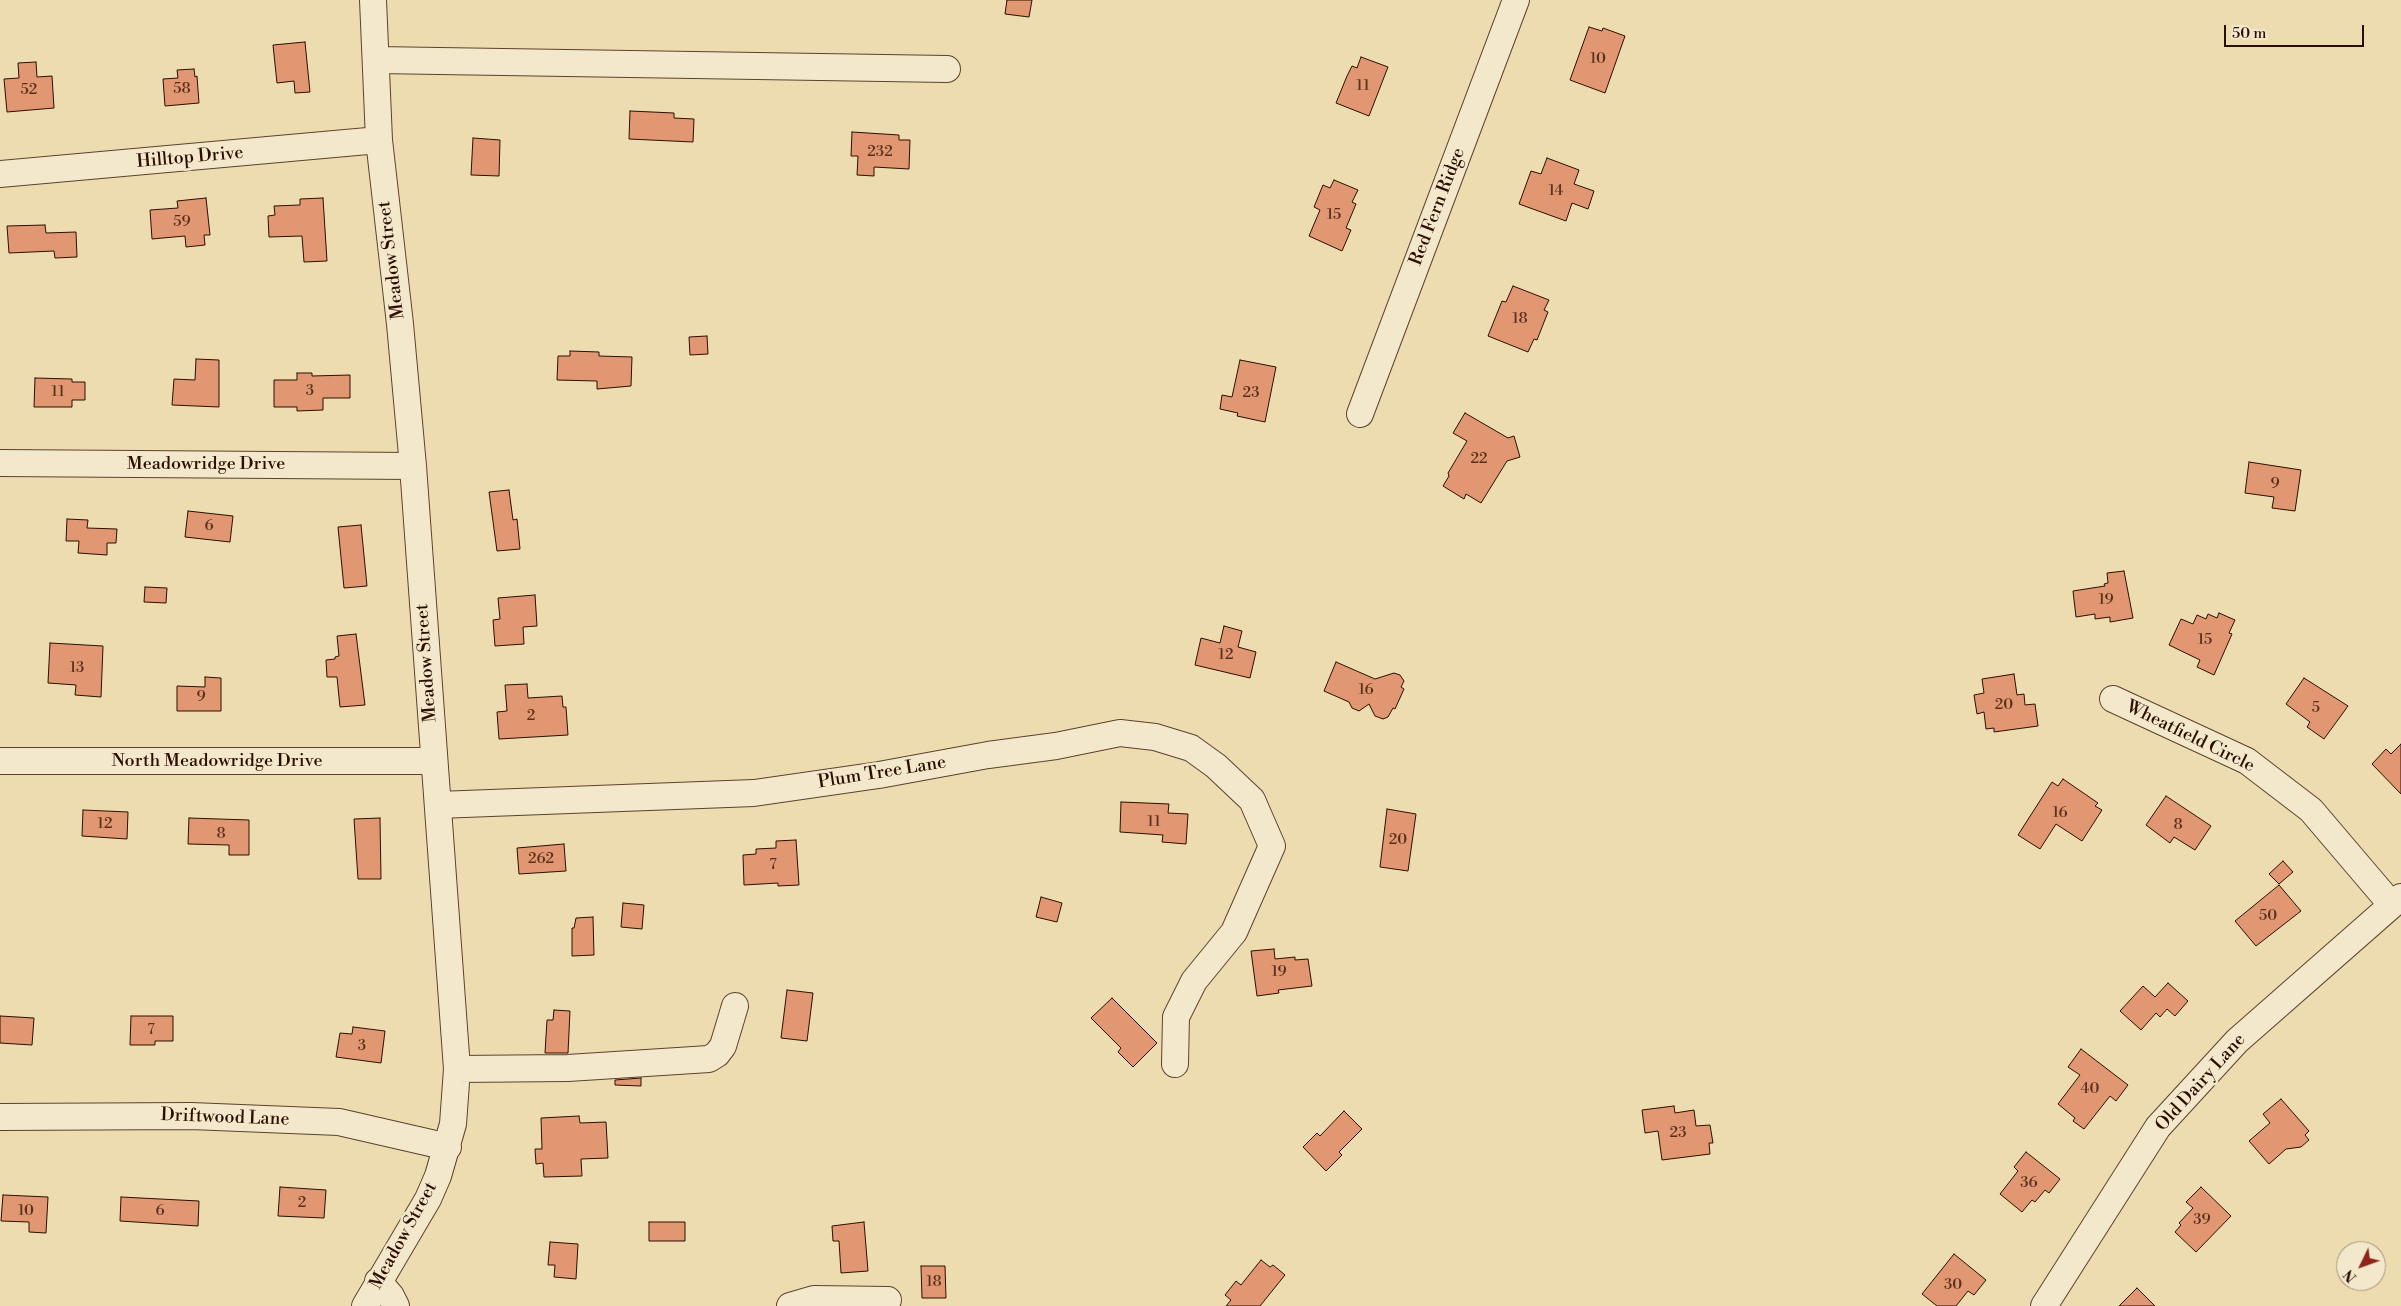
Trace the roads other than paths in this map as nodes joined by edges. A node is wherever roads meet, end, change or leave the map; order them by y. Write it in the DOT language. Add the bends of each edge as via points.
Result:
graph roads {
  1 [pos="373,0"];
  2 [pos="1516,0"];
  3 [pos="376,60"];
  4 [pos="947,69"];
  5 [pos="379,140"];
  6 [pos="0,174"];
  7 [pos="1360,414"];
  8 [pos="0,464"];
  9 [pos="413,466"];
  10 [pos="2113,700"];
  11 [pos="0,761"];
  12 [pos="434,761"];
  13 [pos="438,805"];
  14 [pos="2396,901"];
  15 [pos="735,1006"];
  16 [pos="1175,1064"];
  17 [pos="457,1069"];
  18 [pos="0,1118"];
  19 [pos="448,1147"];
  20 [pos="378,1281"];
  21 [pos="888,1300"];
  22 [pos="365,1306"];
  23 [pos="396,1306"];
  24 [pos="790,1306"];
  25 [pos="2044,1306"];
  1 -- 3 [label="street, Meadow Street"];
  2 -- 7 [label="street, Red Fern Ridge"];
  3 -- 4 [label="street"];
  3 -- 5 [label="street, Meadow Street"];
  5 -- 6 [label="street, Hilltop Drive"];
  5 -- 9 [label="street, Meadow Street"];
  8 -- 9 [label="street, Meadowridge Drive"];
  9 -- 12 [label="street, Meadow Street"];
  10 -- 14 [label="street, Wheatfield Circle" via="2247,761 2312,810"];
  11 -- 12 [label="street, North Meadowridge Drive"];
  12 -- 13 [label="street, Meadow Street"];
  13 -- 16 [label="street, Plum Tree Lane" via="754,792 879,775 1120,733 1155,737 1191,748 1252,800 1272,846 1234,932 1194,981 1176,1017"];
  13 -- 17 [label="street, Meadow Street"];
  14 -- 25 [label="street, Old Dairy Lane" via="2237,1041 2158,1127"];
  15 -- 17 [label="street" via="723,1046 709,1059 568,1068"];
  17 -- 19 [label="street, Meadow Street"];
  18 -- 19 [label="street, Driftwood Lane" via="191,1116 339,1122"];
  19 -- 20 [label="street, Meadow Street" via="428,1199"];
  20 -- 22 [label="street, Meadow Street"];
  20 -- 23 [label="street"];
  21 -- 24 [label="street" via="814,1299"];
}
